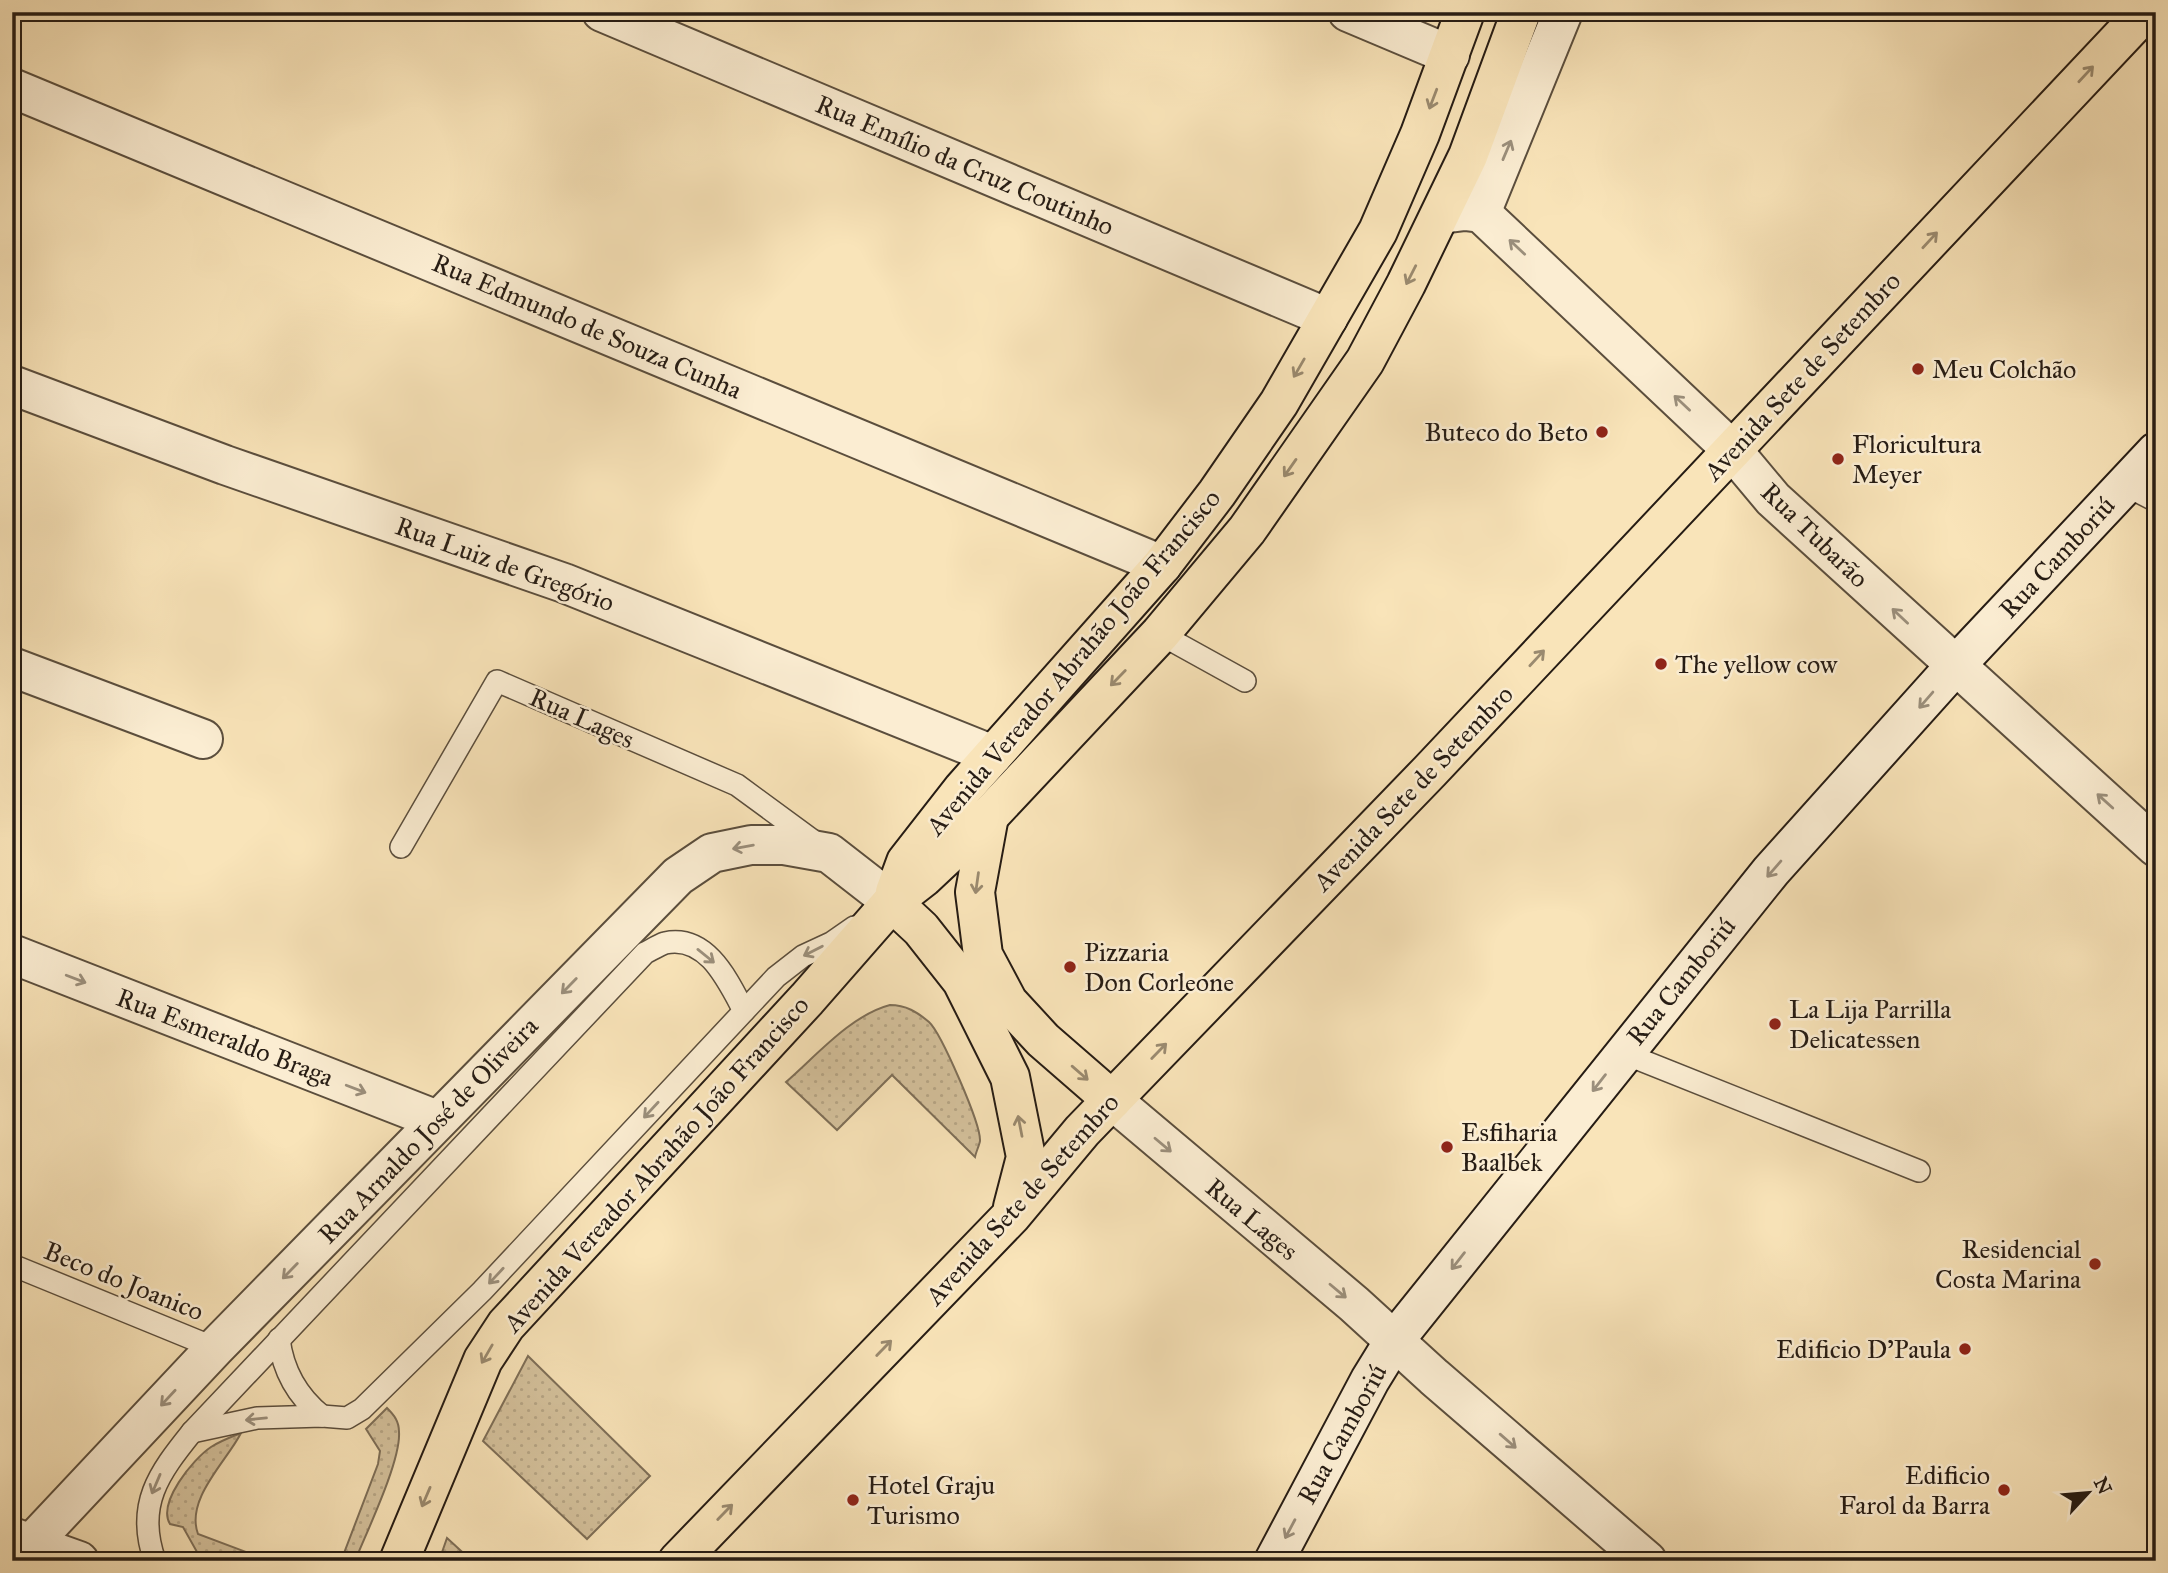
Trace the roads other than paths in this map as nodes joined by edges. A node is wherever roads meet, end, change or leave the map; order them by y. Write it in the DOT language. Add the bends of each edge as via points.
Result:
graph roads {
  1 [pos="602,12"];
  2 [pos="1348,12"];
  3 [pos="1465,12"];
  4 [pos="1521,12"];
  5 [pos="1563,12"];
  6 [pos="2145,12"];
  7 [pos="1450,55"];
  8 [pos="12,88"];
  9 [pos="1481,213"];
  10 [pos="1441,214"];
  11 [pos="1328,318"];
  12 [pos="12,385"];
  13 [pos="1732,450"];
  14 [pos="2156,452"];
  15 [pos="2141,493"];
  16 [pos="1162,565"];
  17 [pos="1198,591"];
  18 [pos="1160,634"];
  19 [pos="1955,666"];
  20 [pos="12,667"];
  21 [pos="1245,681"];
  22 [pos="203,739"];
  23 [pos="993,755"];
  24 [pos="989,816"];
  25 [pos="401,847"];
  26 [pos="2156,847"];
  27 [pos="829,853"];
  28 [pos="892,902"];
  29 [pos="12,954"];
  30 [pos="744,1011"];
  31 [pos="1623,1053"];
  32 [pos="1112,1100"];
  33 [pos="437,1121"];
  34 [pos="1919,1171"];
  35 [pos="1011,1216"];
  36 [pos="12,1265"];
  37 [pos="279,1339"];
  38 [pos="1394,1341"];
  39 [pos="215,1348"];
  40 [pos="322,1416"];
  41 [pos="192,1432"];
  42 [pos="20,1547"];
  43 [pos="79,1561"];
  44 [pos="155,1561"];
  45 [pos="400,1561"];
  46 [pos="678,1561"];
  47 [pos="1274,1561"];
  48 [pos="1647,1561"];
  1 -- 11 [label="street, Rua Emílio da Cruz Coutinho"];
  2 -- 7 [label="street"];
  3 -- 7 [label="main road, Avenida Vereador Abrahão João Francisco"];
  4 -- 10 [label="main road, Avenida Vereador Abrahão João Francisco" via="1468,156"];
  9 -- 5 [label="street, one-way"];
  13 -- 6 [label="main road, Avenida Sete de Setembro, one-way"];
  7 -- 11 [label="main road, Avenida Vereador Abrahão João Francisco, one-way" via="1378,231"];
  8 -- 16 [label="street, Rua Edmundo de Souza Cunha"];
  9 -- 10 [label="street"];
  13 -- 9 [label="street, Rua Tubarão, one-way"];
  10 -- 17 [label="main road, Avenida Vereador Abrahão João Francisco, one-way" via="1364,361 1247,530"];
  11 -- 16 [label="main road, Avenida Vereador Abrahão João Francisco, one-way" via="1279,402"];
  12 -- 23 [label="street, Rua Luiz de Gregório" via="225,466 564,583"];
  19 -- 13 [label="street, Rua Tubarão, one-way" via="1773,499"];
  32 -- 13 [label="main road, Avenida Sete de Setembro, one-way"];
  14 -- 15 [label="street, Rua Camboriú"];
  15 -- 19 [label="street, Rua Camboriú"];
  16 -- 17 [label="main road"];
  16 -- 23 [label="main road, Avenida Vereador Abrahão João Francisco"];
  17 -- 18 [label="main road, Avenida Vereador Abrahão João Francisco"];
  18 -- 21 [label="lane"];
  18 -- 24 [label="main road, Avenida Vereador Abrahão João Francisco, one-way"];
  26 -- 19 [label="street, Rua Tubarão, one-way"];
  19 -- 31 [label="street, Rua Camboriú, one-way" via="1771,871"];
  20 -- 22 [label="street"];
  23 -- 28 [label="main road, Avenida Vereador Abrahão João Francisco" via="906,862"];
  24 -- 28 [label="main road, Avenida Vereador Abrahão João Francisco"];
  24 -- 32 [label="main road, Rua Lages, one-way" via="975,892 983,955 1008,1002 1042,1040"];
  25 -- 27 [label="lane, Rua Lages" via="497,681 737,785"];
  27 -- 28 [label="street, Rua Arnaldo José de Oliveira"];
  27 -- 33 [label="street, Rua Arnaldo José de Oliveira, one-way" via="751,845 712,853 678,876"];
  28 -- 30 [label="lane, one-way" via="803,956"];
  35 -- 28 [label="main road, one-way" via="1026,1157 1010,1077 962,981 921,929"];
  28 -- 45 [label="main road, Avenida Vereador Abrahão João Francisco, one-way" via="506,1325 483,1360"];
  29 -- 33 [label="street, Rua Esmeraldo Braga, one-way"];
  37 -- 30 [label="lane, one-way" via="645,953 665,943 684,943 701,950 715,962"];
  30 -- 40 [label="lane, one-way" via="482,1291 362,1409 347,1418"];
  31 -- 34 [label="lane"];
  31 -- 38 [label="street, Rua Camboriú, one-way"];
  32 -- 35 [label="main road, Avenida Sete de Setembro"];
  32 -- 38 [label="street, Rua Lages, one-way"];
  33 -- 39 [label="street, Rua Arnaldo José de Oliveira, one-way"];
  46 -- 35 [label="main road, Avenida Sete de Setembro, one-way"];
  36 -- 39 [label="lane, Beco do Joanico"];
  37 -- 40 [label="lane" via="287,1373 306,1403"];
  37 -- 41 [label="lane"];
  38 -- 47 [label="street, Rua Camboriú, one-way"];
  38 -- 48 [label="street, Rua Lages, one-way"];
  39 -- 42 [label="street, Rua Arnaldo José de Oliveira, one-way"];
  40 -- 41 [label="lane, one-way" via="257,1418"];
  41 -- 44 [label="lane, one-way" via="162,1470 150,1498 149,1530"];
  42 -- 43 [label="street"];
}
